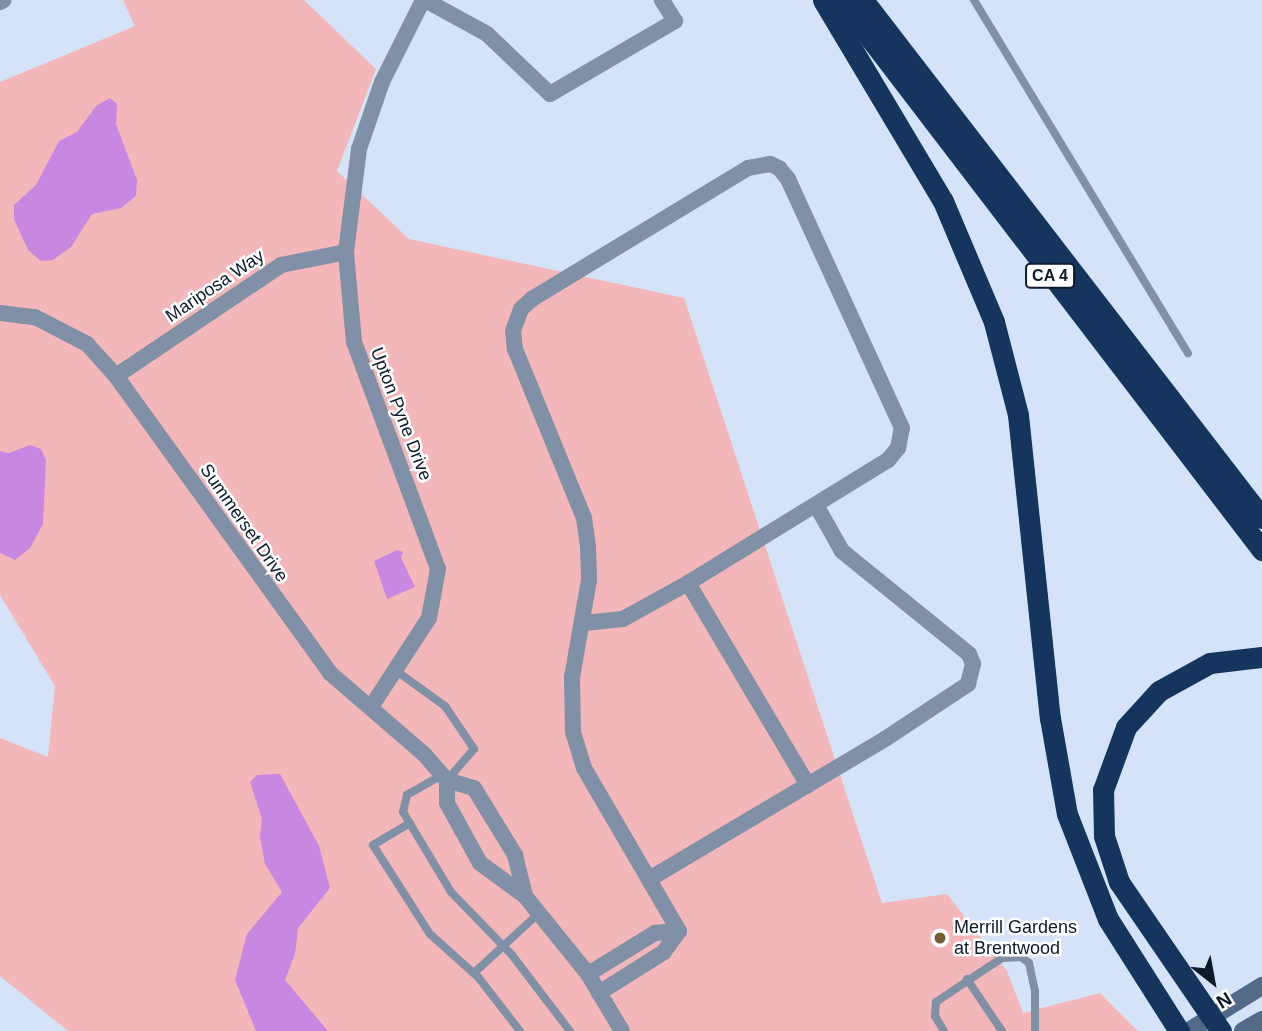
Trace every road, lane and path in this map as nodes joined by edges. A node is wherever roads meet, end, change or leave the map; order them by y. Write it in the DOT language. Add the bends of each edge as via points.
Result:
graph roads {
  1 [pos="424,0"];
  2 [pos="662,0"];
  3 [pos="823,0"];
  4 [pos="841,0"];
  5 [pos="863,0"];
  6 [pos="974,0"];
  7 [pos="346,252"];
  8 [pos="0,313"];
  9 [pos="1188,354"];
  10 [pos="116,376"];
  11 [pos="816,505"];
  12 [pos="1262,518"];
  13 [pos="1262,550"];
  14 [pos="688,583"];
  15 [pos="584,624"];
  16 [pos="1262,657"];
  17 [pos="395,670"];
  18 [pos="371,707"];
  19 [pos="445,777"];
  20 [pos="808,785"];
  21 [pos="410,823"];
  22 [pos="651,878"];
  23 [pos="525,896"];
  24 [pos="539,913"];
  25 [pos="679,931"];
  26 [pos="639,943"];
  27 [pos="504,947"];
  28 [pos="650,961"];
  29 [pos="474,973"];
  30 [pos="588,974"];
  31 [pos="967,979"];
  32 [pos="1262,986"];
  33 [pos="599,993"];
  34 [pos="1262,1020"];
  35 [pos="1216,1024"];
  36 [pos="520,1031"];
  37 [pos="570,1031"];
  38 [pos="622,1031"];
  39 [pos="944,1031"];
  40 [pos="1002,1031"];
  41 [pos="1035,1031"];
  42 [pos="1179,1031"];
  43 [pos="1189,1031"];
  44 [pos="1243,1031"];
  1 -- 2 [label="street" via="487,34 550,94 675,21"];
  1 -- 7 [label="street, Upton Pyne Drive" via="382,82 359,149"];
  3 -- 42 [label="highway" via="937,190 994,322 1010,373 1022,439 1050,718 1067,814 1108,919"];
  4 -- 13 [label="highway, CA 4"];
  5 -- 12 [label="highway, CA 4"];
  6 -- 9 [label="lane"];
  7 -- 10 [label="street, Mariposa Way" via="281,265"];
  7 -- 17 [label="street, Upton Pyne Drive" via="354,342 438,569 429,618"];
  8 -- 10 [label="street, Summerset Drive" via="35,317 87,344"];
  10 -- 18 [label="street, Summerset Drive" via="330,673"];
  11 -- 14 [label="street"];
  11 -- 15 [label="street" via="888,460 898,448 902,428 788,178 779,168 759,164 532,299 516,319 515,349 584,519 589,580"];
  11 -- 20 [label="street" via="842,551 969,654 973,663 962,691"];
  14 -- 15 [label="street" via="623,619"];
  14 -- 20 [label="street"];
  15 -- 22 [label="street" via="572,677 573,732 584,768"];
  16 -- 35 [label="highway" via="1210,663 1159,691 1126,727 1103,790 1104,836 1119,882"];
  17 -- 18 [label="street, Upton Pyne Drive"];
  17 -- 19 [label="lane" via="445,706 474,749"];
  18 -- 19 [label="street, Summerset Drive"];
  19 -- 21 [label="lane" via="402,800"];
  19 -- 23 [label="street, Summerset Drive" via="447,803 480,863"];
  19 -- 23 [label="street, Summerset Drive" via="474,788 515,855"];
  20 -- 22 [label="street"];
  21 -- 27 [label="lane" via="451,892"];
  21 -- 29 [label="lane" via="373,845 430,934"];
  22 -- 25 [label="street"];
  23 -- 24 [label="street, Summerset Drive"];
  24 -- 27 [label="lane"];
  24 -- 30 [label="street, Summerset Drive"];
  25 -- 26 [label="street" via="655,933"];
  25 -- 28 [label="street" via="664,952"];
  26 -- 28 [label="street"];
  26 -- 30 [label="street"];
  27 -- 29 [label="lane"];
  27 -- 37 [label="lane" via="552,1002"];
  28 -- 33 [label="street"];
  29 -- 36 [label="lane"];
  30 -- 33 [label="street, Summerset Drive"];
  31 -- 39 [label="lane" via="936,1002 935,1016"];
  31 -- 40 [label="lane"];
  31 -- 41 [label="lane" via="1002,958 1021,957 1029,963 1038,1018"];
  32 -- 35 [label="main road"];
  33 -- 38 [label="street, Summerset Drive"];
  34 -- 44 [label="main road"];
  35 -- 43 [label="main road"];
}
